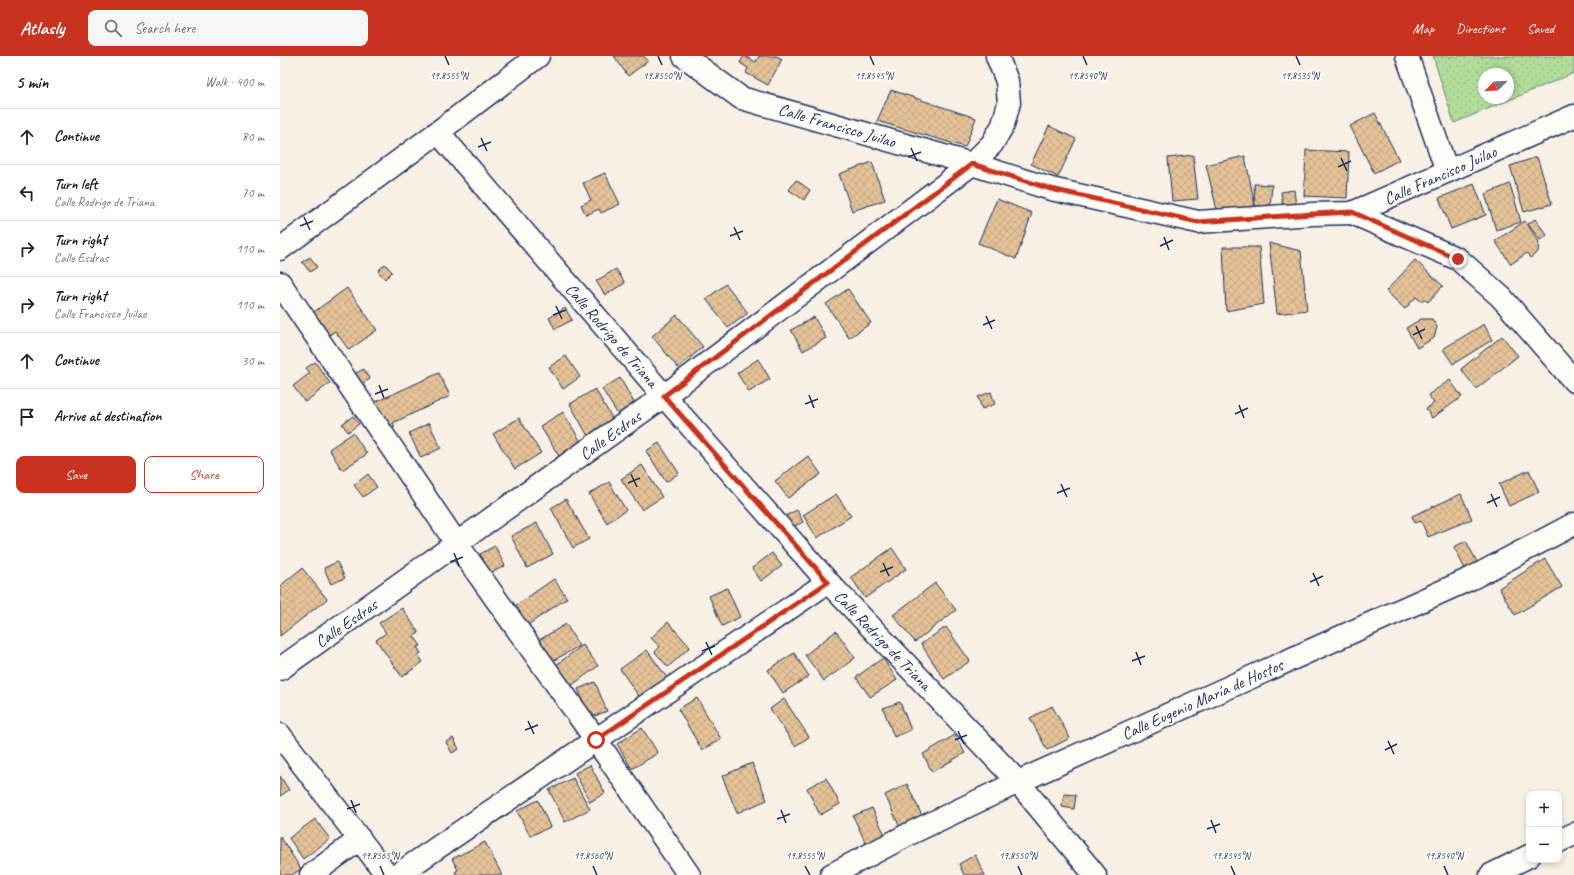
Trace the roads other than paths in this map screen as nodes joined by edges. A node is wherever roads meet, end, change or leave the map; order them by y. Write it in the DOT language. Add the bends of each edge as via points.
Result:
graph roads {
  1 [pos="538,56"];
  2 [pos="684,56"];
  3 [pos="998,56"];
  4 [pos="1407,56"];
  5 [pos="1574,116"];
  6 [pos="438,132"];
  7 [pos="972,164"];
  8 [pos="1447,171"];
  9 [pos="1352,212"];
  10 [pos="280,249"];
  11 [pos="280,283"];
  12 [pos="1574,381"];
  13 [pos="664,396"];
  14 [pos="1574,524"];
  15 [pos="457,544"];
  16 [pos="828,582"];
  17 [pos="280,669"];
  18 [pos="280,734"];
  19 [pos="596,740"];
  20 [pos="1018,782"];
  21 [pos="1574,834"];
  22 [pos="360,839"];
  23 [pos="1562,840"];
  24 [pos="1526,858"];
  25 [pos="311,875"];
  26 [pos="387,875"];
  27 [pos="397,875"];
  28 [pos="689,875"];
  29 [pos="831,875"];
  30 [pos="1094,875"];
  31 [pos="1491,875"];
  1 -- 6 [label="street"];
  2 -- 7 [label="street, Calle Francisco Juilao" via="741,98"];
  3 -- 7 [label="street, Calle Esdras" via="1007,81 1009,103 1003,124 992,144"];
  4 -- 8 [label="street"];
  5 -- 8 [label="street, Calle Francisco Juilao"];
  6 -- 10 [label="street"];
  6 -- 13 [label="street, Calle Rodrigo de Triana"];
  7 -- 9 [label="street, Calle Francisco Juilao" via="1051,189 1198,222"];
  7 -- 13 [label="street, Calle Esdras"];
  8 -- 9 [label="street, Calle Francisco Juilao"];
  9 -- 12 [label="street" via="1458,259 1501,297"];
  11 -- 15 [label="street"];
  13 -- 15 [label="street, Calle Esdras"];
  13 -- 16 [label="street, Calle Rodrigo de Triana"];
  14 -- 20 [label="street, Calle Eugenio María de Hostos" via="1472,578"];
  15 -- 17 [label="street, Calle Esdras"];
  15 -- 19 [label="street"];
  16 -- 19 [label="street"];
  16 -- 20 [label="street, Calle Rodrigo de Triana"];
  18 -- 22 [label="street"];
  19 -- 27 [label="street"];
  19 -- 28 [label="street"];
  20 -- 29 [label="street, Calle Eugenio María de Hostos"];
  20 -- 30 [label="street, Calle Rodrigo de Triana"];
  21 -- 23 [label="street"];
  22 -- 25 [label="street"];
  22 -- 26 [label="street"];
  24 -- 31 [label="street"];
}
